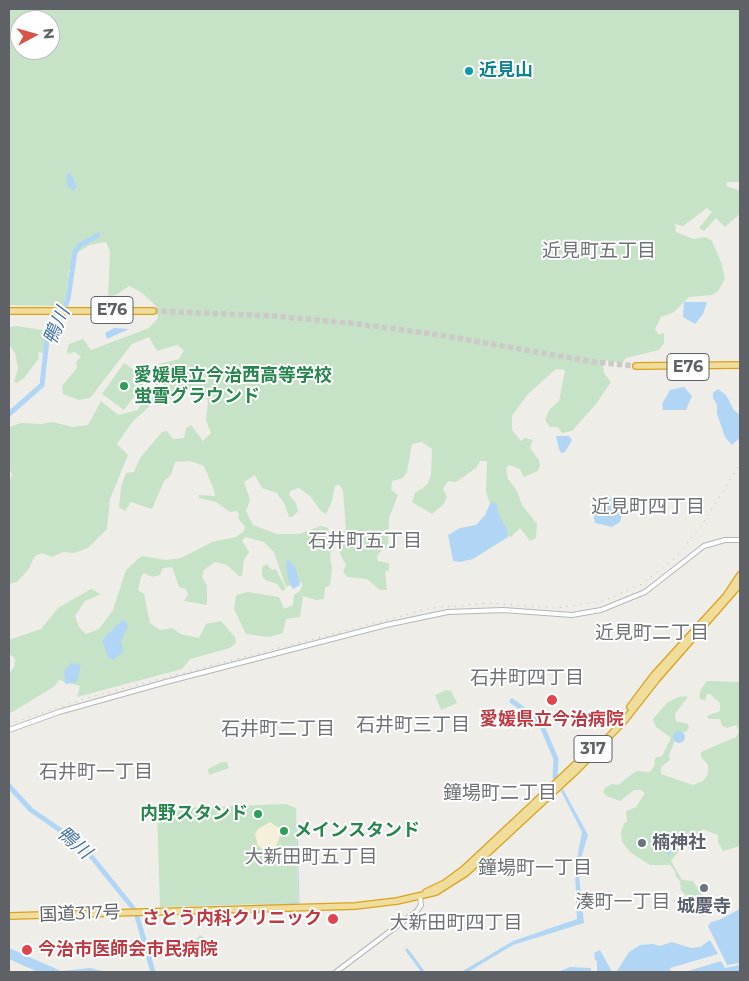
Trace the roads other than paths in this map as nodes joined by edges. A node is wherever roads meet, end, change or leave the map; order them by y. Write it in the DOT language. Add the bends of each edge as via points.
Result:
graph roads {
  1 [pos="154,310"];
  2 [pos="9,311"];
  3 [pos="740,365"];
  4 [pos="636,366"];
  5 [pos="740,540"];
  6 [pos="740,576"];
  7 [pos="740,584"];
  8 [pos="9,730"];
  9 [pos="420,896"];
  10 [pos="9,916"];
  11 [pos="336,972"];
  1 -- 2 [label="highway, E76"];
  3 -- 4 [label="highway, E76"];
  5 -- 8 [label="street" via="704,546 645,592 601,610 564,615 504,610 448,612 166,682 59,712"];
  6 -- 9 [label="highway, 国道317号 / 317" via="654,675 612,730 561,781 464,868"];
  7 -- 9 [label="highway, 国道317号 / 317" via="624,721 578,770 466,873 447,886"];
  9 -- 10 [label="highway, 国道317号 / 317" via="355,906"];
  9 -- 11 [label="street" via="421,906 417,911"];
}
